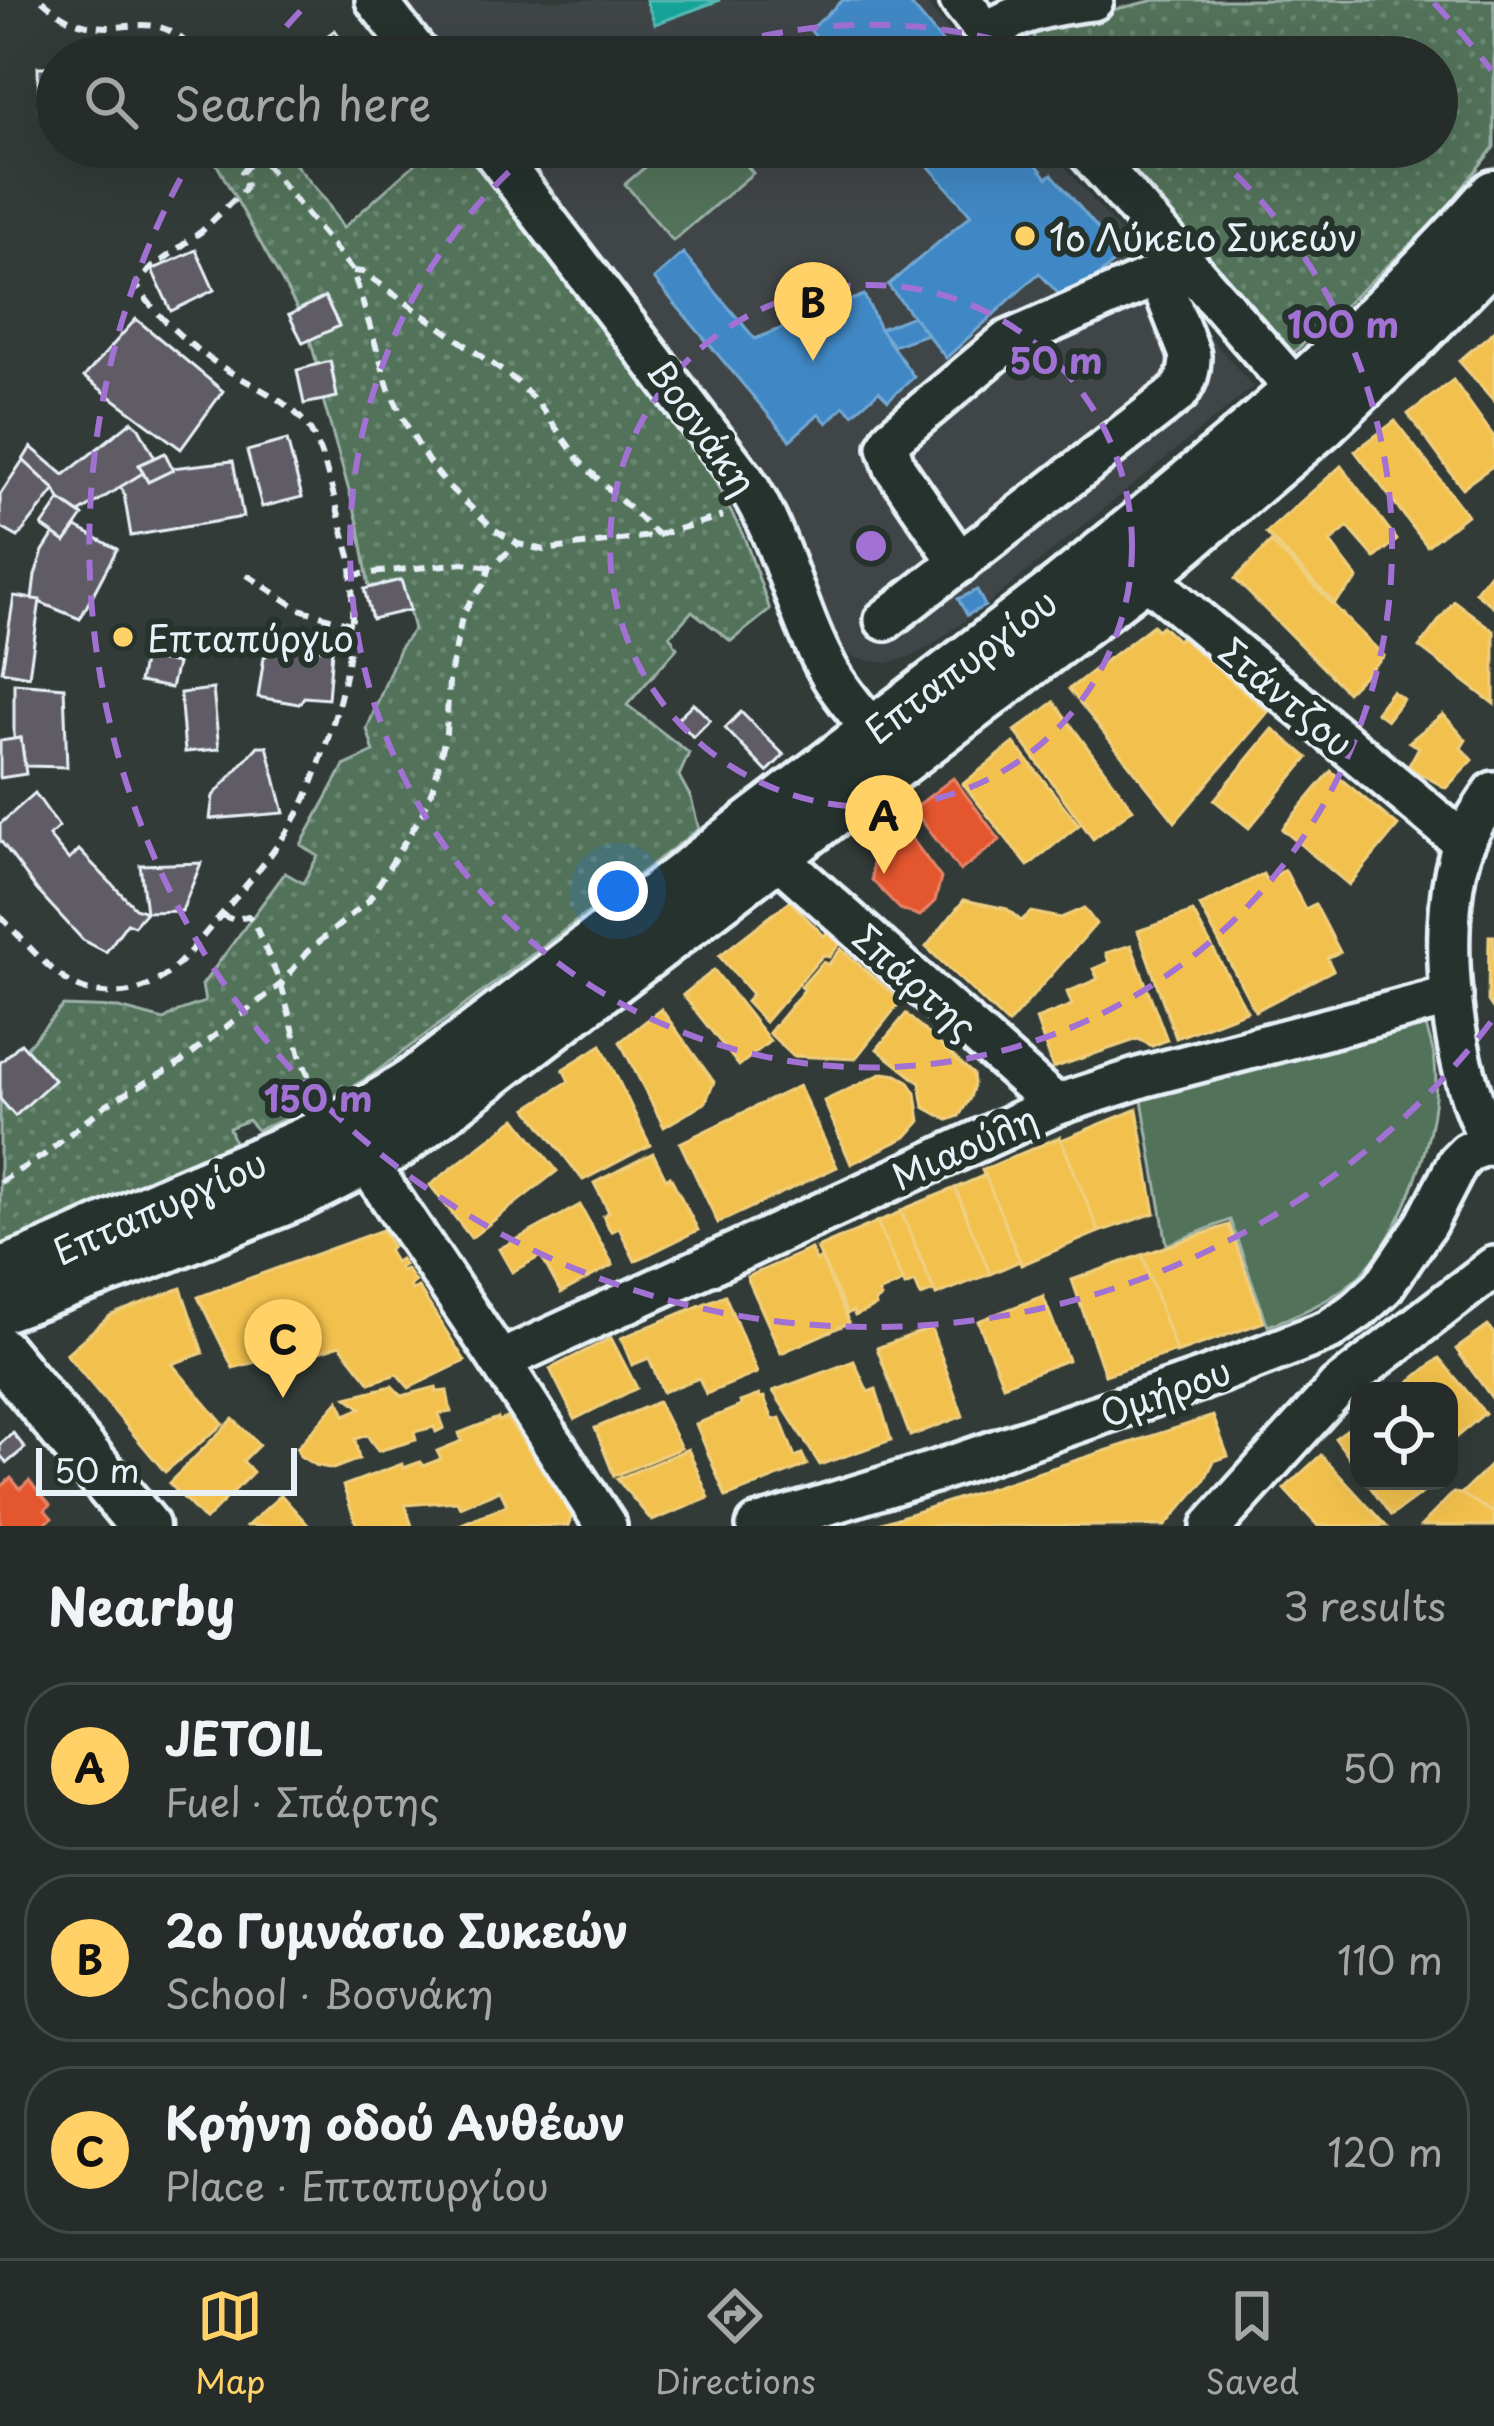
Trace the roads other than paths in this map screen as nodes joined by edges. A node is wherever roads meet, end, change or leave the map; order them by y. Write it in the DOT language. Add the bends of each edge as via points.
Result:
graph roads {
  1 [pos="376,0"];
  2 [pos="960,0"];
  3 [pos="1093,0"];
  4 [pos="404,36"];
  5 [pos="989,36"];
  6 [pos="1003,36"];
  7 [pos="506,168"];
  8 [pos="1099,168"];
  9 [pos="1494,195"];
  10 [pos="1494,254"];
  11 [pos="1172,269"];
  12 [pos="1297,391"];
  13 [pos="1127,562"];
  14 [pos="960,563"];
  15 [pos="885,620"];
  16 [pos="873,730"];
  17 [pos="1494,792"];
  18 [pos="1464,843"];
  19 [pos="777,857"];
  20 [pos="1452,996"];
  21 [pos="1055,1105"];
  22 [pos="1492,1144"];
  23 [pos="349,1146"];
  24 [pos="1494,1267"];
  25 [pos="0,1273"];
  26 [pos="0,1307"];
  27 [pos="0,1352"];
  28 [pos="1276,1352"];
  29 [pos="500,1361"];
  30 [pos="0,1390"];
  31 [pos="1330,1395"];
  32 [pos="62,1429"];
  33 [pos="144,1526"];
  34 [pos="606,1526"];
  35 [pos="757,1526"];
  36 [pos="1212,1526"];
  1 -- 4 [label="street"];
  2 -- 5 [label="street"];
  3 -- 6 [label="street" via="1018,15"];
  7 -- 16 [label="street, Βοσνάκη" via="761,505 826,666"];
  8 -- 11 [label="street"];
  9 -- 12 [label="main road, Επταπυργίου"];
  10 -- 13 [label="main road, Επταπυργίου" via="1323,423"];
  11 -- 12 [label="street"];
  11 -- 14 [label="street" via="1186,382"];
  11 -- 14 [label="street" via="1008,341 892,437 895,468"];
  12 -- 13 [label="main road, Επταπυργίου"];
  13 -- 16 [label="main road, Επταπυργίου"];
  13 -- 18 [label="street, Στάντζου"];
  13 -- 19 [label="main road, Επταπυργίου"];
  14 -- 15 [label="street"];
  16 -- 23 [label="main road, Επταπυργίου" via="378,1106"];
  17 -- 18 [label="street"];
  18 -- 20 [label="street" via="1450,919"];
  19 -- 21 [label="street, Σπάρτης"];
  19 -- 23 [label="main road, Επταπυργίου" via="397,1144"];
  20 -- 21 [label="street, Μιαούλη"];
  20 -- 22 [label="street" via="1467,1076"];
  21 -- 29 [label="street, Μιαούλη"];
  22 -- 28 [label="street, Ομήρου" via="1458,1162 1411,1250 1368,1301 1329,1330"];
  23 -- 25 [label="main road, Επταπυργίου" via="168,1200"];
  23 -- 26 [label="main road, Επταπυργίου" via="302,1193"];
  23 -- 29 [label="street"];
  24 -- 31 [label="street"];
  27 -- 32 [label="main road"];
  28 -- 31 [label="street"];
  28 -- 35 [label="street, Ομήρου"];
  29 -- 34 [label="street"];
  30 -- 32 [label="main road"];
  31 -- 36 [label="street"];
  32 -- 33 [label="main road"];
}
